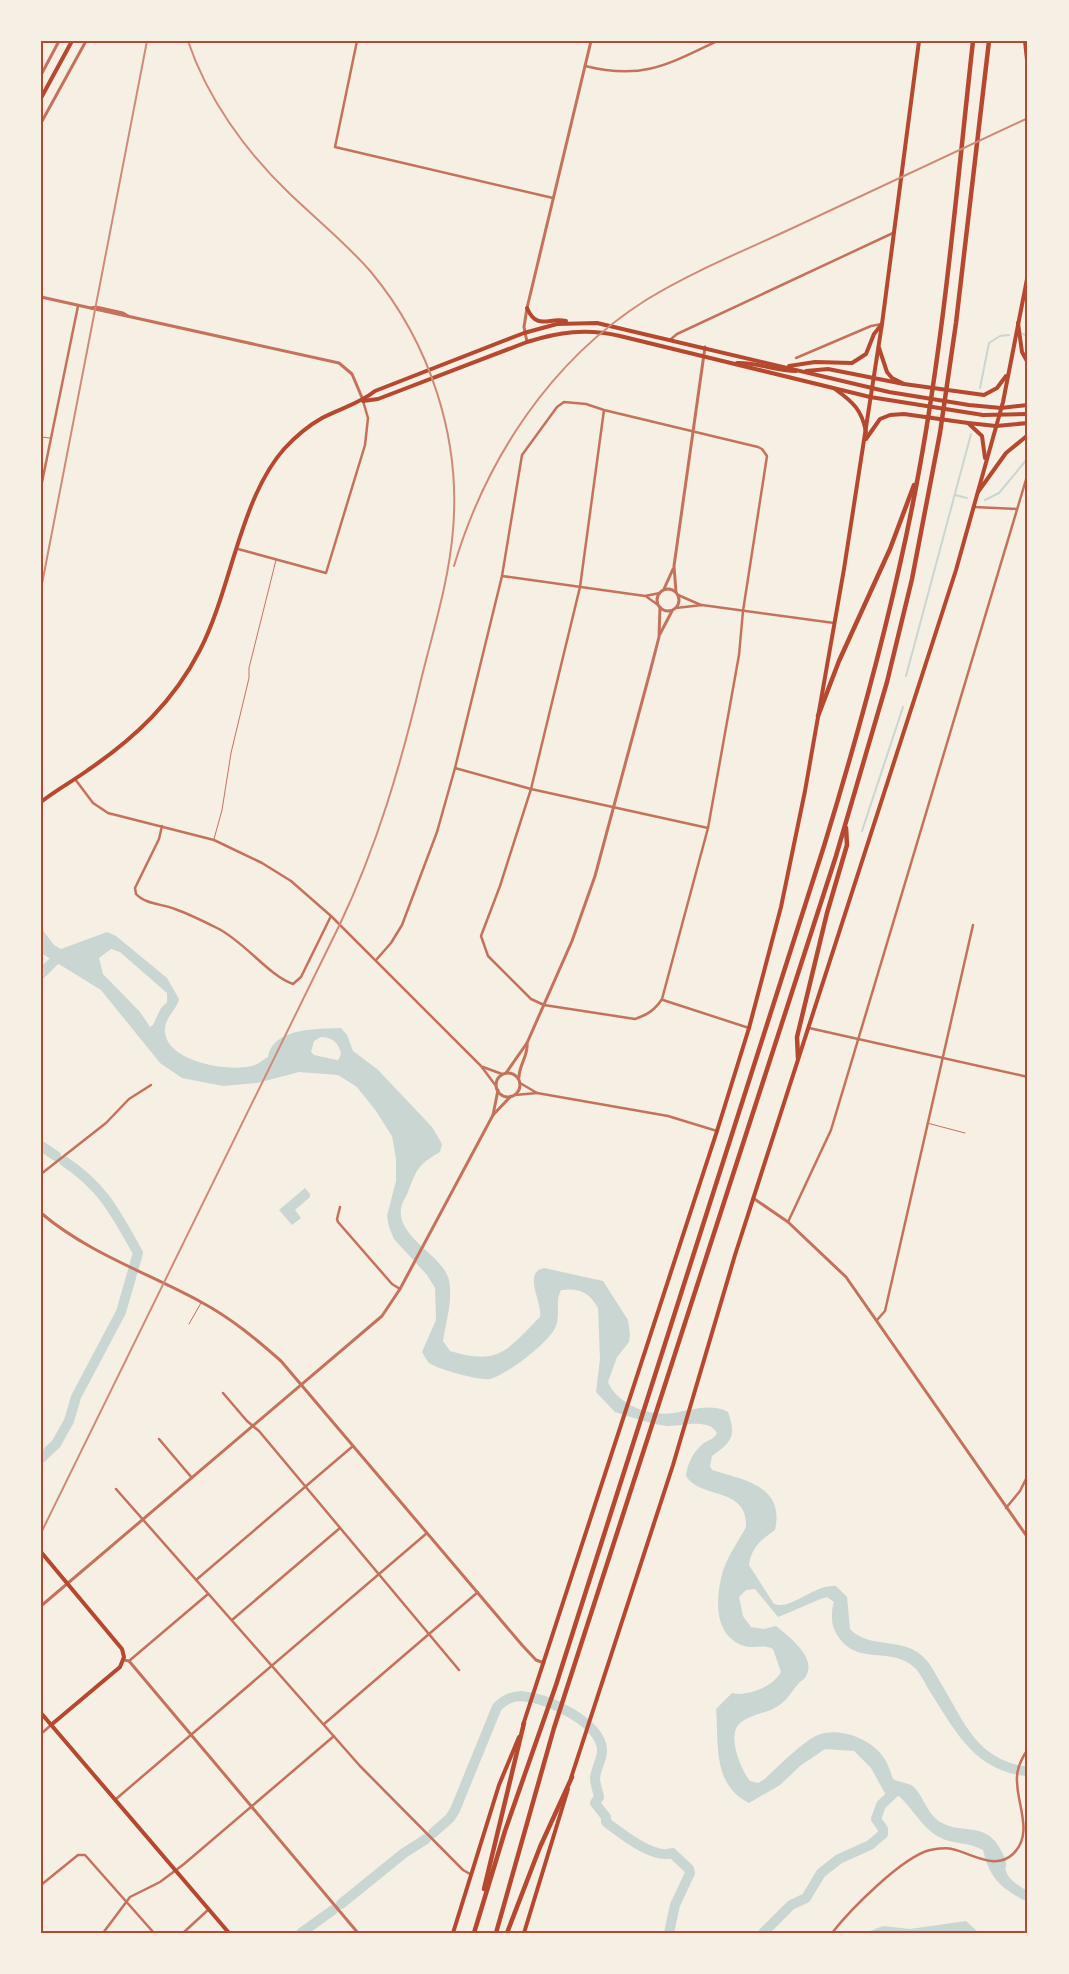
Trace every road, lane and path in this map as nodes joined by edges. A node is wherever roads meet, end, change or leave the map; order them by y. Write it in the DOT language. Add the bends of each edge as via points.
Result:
graph roads {
  1 [pos="59,41"];
  2 [pos="72,41"];
  3 [pos="86,41"];
  4 [pos="357,41"];
  5 [pos="591,41"];
  6 [pos="717,41"];
  7 [pos="919,41"];
  8 [pos="973,41"];
  9 [pos="989,41"];
  10 [pos="1025,41"];
  11 [pos="585,66"];
  12 [pos="1028,69"];
  13 [pos="41,74"];
  14 [pos="41,98"];
  15 [pos="41,122"];
  16 [pos="553,198"];
  17 [pos="893,234"];
  18 [pos="1028,274"];
  19 [pos="41,298"];
  20 [pos="78,306"];
  21 [pos="527,308"];
  22 [pos="570,322"];
  23 [pos="1018,323"];
  24 [pos="882,324"];
  25 [pos="524,333"];
  26 [pos="671,339"];
  27 [pos="526,342"];
  28 [pos="878,346"];
  29 [pos="705,348"];
  30 [pos="703,356"];
  31 [pos="796,358"];
  32 [pos="732,363"];
  33 [pos="1028,364"];
  34 [pos="785,367"];
  35 [pos="804,371"];
  36 [pos="1006,376"];
  37 [pos="872,379"];
  38 [pos="904,384"];
  39 [pos="831,387"];
  40 [pos="871,387"];
  41 [pos="870,397"];
  42 [pos="363,401"];
  43 [pos="1028,405"];
  44 [pos="1001,408"];
  45 [pos="604,410"];
  46 [pos="1028,414"];
  47 [pos="998,416"];
  48 [pos="1028,423"];
  49 [pos="968,424"];
  50 [pos="996,426"];
  51 [pos="692,431"];
  52 [pos="866,432"];
  53 [pos="1028,435"];
  54 [pos="41,437"];
  55 [pos="50,438"];
  56 [pos="865,441"];
  57 [pos="985,463"];
  58 [pos="919,472"];
  59 [pos="1028,473"];
  60 [pos="41,487"];
  61 [pos="978,492"];
  62 [pos="974,507"];
  63 [pos="1017,509"];
  64 [pos="238,549"];
  65 [pos="277,560"];
  66 [pos="674,566"];
  67 [pos="502,576"];
  68 [pos="580,587"];
  69 [pos="661,592"];
  70 [pos="677,593"];
  71 [pos="645,596"];
  72 [pos="659,606"];
  73 [pos="702,606"];
  74 [pos="675,609"];
  75 [pos="743,611"];
  76 [pos="835,623"];
  77 [pos="659,637"];
  78 [pos="818,716"];
  79 [pos="455,768"];
  80 [pos="75,779"];
  81 [pos="531,789"];
  82 [pos="41,802"];
  83 [pos="615,806"];
  84 [pos="162,826"];
  85 [pos="845,826"];
  86 [pos="708,828"];
  87 [pos="214,840"];
  88 [pos="331,916"];
  89 [pos="972,925"];
  90 [pos="376,960"];
  91 [pos="662,999"];
  92 [pos="544,1005"];
  93 [pos="749,1028"];
  94 [pos="809,1028"];
  95 [pos="858,1041"];
  96 [pos="528,1042"];
  97 [pos="798,1058"];
  98 [pos="942,1058"];
  99 [pos="481,1066"];
  100 [pos="504,1074"];
  101 [pos="1028,1077"];
  102 [pos="519,1079"];
  103 [pos="520,1083"];
  104 [pos="151,1085"];
  105 [pos="497,1088"];
  106 [pos="537,1093"];
  107 [pos="513,1096"];
  108 [pos="493,1115"];
  109 [pos="927,1123"];
  110 [pos="717,1131"];
  111 [pos="965,1133"];
  112 [pos="41,1174"];
  113 [pos="753,1198"];
  114 [pos="340,1207"];
  115 [pos="41,1213"];
  116 [pos="788,1222"];
  117 [pos="400,1289"];
  118 [pos="201,1302"];
  119 [pos="877,1320"];
  120 [pos="189,1324"];
  121 [pos="303,1385"];
  122 [pos="223,1393"];
  123 [pos="253,1426"];
  124 [pos="159,1439"];
  125 [pos="354,1446"];
  126 [pos="1028,1475"];
  127 [pos="192,1478"];
  128 [pos="305,1487"];
  129 [pos="116,1489"];
  130 [pos="1006,1508"];
  131 [pos="143,1519"];
  132 [pos="340,1528"];
  133 [pos="427,1533"];
  134 [pos="1028,1538"];
  135 [pos="41,1552"];
  136 [pos="378,1575"];
  137 [pos="196,1580"];
  138 [pos="68,1584"];
  139 [pos="478,1592"];
  140 [pos="208,1594"];
  141 [pos="41,1606"];
  142 [pos="232,1620"];
  143 [pos="428,1634"];
  144 [pos="126,1660"];
  145 [pos="544,1664"];
  146 [pos="272,1666"];
  147 [pos="459,1670"];
  148 [pos="41,1713"];
  149 [pos="524,1721"];
  150 [pos="324,1724"];
  151 [pos="51,1725"];
  152 [pos="41,1734"];
  153 [pos="190,1735"];
  154 [pos="334,1736"];
  155 [pos="1028,1750"];
  156 [pos="572,1777"];
  157 [pos="116,1799"];
  158 [pos="252,1807"];
  159 [pos="176,1870"];
  160 [pos="470,1874"];
  161 [pos="41,1885"];
  162 [pos="127,1901"];
  163 [pos="209,1909"];
  164 [pos="479,1914"];
  165 [pos="103,1933"];
  166 [pos="154,1933"];
  167 [pos="183,1933"];
  168 [pos="229,1933"];
  169 [pos="358,1933"];
  170 [pos="453,1933"];
  171 [pos="474,1933"];
  172 [pos="496,1933"];
  173 [pos="507,1933"];
  174 [pos="524,1933"];
  175 [pos="832,1933"];
  1 -- 13 [label="street"];
  2 -- 14 [label="main road"];
  3 -- 15 [label="street"];
  4 -- 16 [label="street" via="335,147"];
  5 -- 11 [label="street"];
  6 -- 11 [label="street" via="649,70 616,73"];
  7 -- 17 [label="main road"];
  8 -- 58 [label="highway" via="936,368"];
  9 -- 85 [label="highway" via="949,378 928,501 901,628"];
  10 -- 12 [label="main road"];
  11 -- 16 [label="street"];
  16 -- 21 [label="street"];
  17 -- 24 [label="main road"];
  17 -- 26 [label="street"];
  18 -- 23 [label="main road"];
  19 -- 20 [label="street"];
  20 -- 42 [label="street" via="96,307 340,363 352,374"];
  20 -- 55 [label="street"];
  21 -- 22 [label="main road" via="539,322"];
  21 -- 25 [label="street"];
  22 -- 25 [label="main road"];
  22 -- 26 [label="main road" via="612,325"];
  23 -- 33 [label="main road" via="1022,352"];
  23 -- 36 [label="main road"];
  24 -- 28 [label="main road"];
  24 -- 31 [label="street"];
  24 -- 34 [label="main road" via="866,354 852,363 814,362"];
  25 -- 27 [label="street"];
  25 -- 42 [label="main road" via="376,391"];
  26 -- 29 [label="main road"];
  27 -- 30 [label="main road" via="568,331 593,331"];
  27 -- 42 [label="main road" via="378,399"];
  28 -- 37 [label="main road"];
  28 -- 38 [label="main road" via="887,372"];
  29 -- 30 [label="street"];
  29 -- 34 [label="main road"];
  30 -- 32 [label="main road"];
  30 -- 51 [label="street"];
  32 -- 35 [label="main road" via="748,362 782,371"];
  32 -- 39 [label="main road"];
  34 -- 35 [label="main road"];
  35 -- 37 [label="main road" via="828,369"];
  35 -- 40 [label="main road"];
  36 -- 38 [label="main road" via="997,388 984,396"];
  36 -- 44 [label="main road"];
  37 -- 38 [label="main road"];
  37 -- 40 [label="main road"];
  39 -- 41 [label="main road"];
  39 -- 52 [label="main road" via="856,406"];
  40 -- 41 [label="main road"];
  40 -- 44 [label="main road"];
  41 -- 47 [label="main road"];
  41 -- 52 [label="main road"];
  42 -- 64 [label="main road" via="316,422 283,450 257,493"];
  42 -- 65 [label="street" via="368,418 365,445 326,573"];
  43 -- 44 [label="main road"];
  44 -- 47 [label="main road"];
  45 -- 51 [label="street"];
  45 -- 67 [label="street" via="564,402 522,455"];
  45 -- 68 [label="street"];
  46 -- 47 [label="main road"];
  47 -- 50 [label="main road"];
  48 -- 50 [label="main road"];
  49 -- 50 [label="main road"];
  49 -- 56 [label="main road" via="904,414 890,415 880,419"];
  49 -- 57 [label="main road" via="982,436"];
  50 -- 57 [label="main road"];
  51 -- 66 [label="street"];
  51 -- 75 [label="street" via="758,447 767,456"];
  52 -- 56 [label="main road"];
  53 -- 61 [label="main road" via="1006,453"];
  54 -- 55 [label="lane"];
  55 -- 60 [label="street"];
  56 -- 76 [label="main road"];
  57 -- 61 [label="main road"];
  58 -- 78 [label="highway" via="890,549"];
  58 -- 164 [label="highway" via="887,622 851,758 556,1685"];
  59 -- 63 [label="street"];
  61 -- 62 [label="main road"];
  62 -- 63 [label="street"];
  62 -- 94 [label="main road"];
  63 -- 95 [label="street"];
  64 -- 65 [label="street"];
  64 -- 80 [label="main road" via="210,630 174,692 142,729"];
  65 -- 87 [label="lane" via="249,668"];
  66 -- 69 [label="street"];
  66 -- 70 [label="street"];
  67 -- 68 [label="street"];
  67 -- 79 [label="street"];
  68 -- 71 [label="street"];
  68 -- 81 [label="street"];
  69 -- 70 [label="street" via="669,589"];
  69 -- 71 [label="street"];
  69 -- 72 [label="street" via="657,598"];
  70 -- 73 [label="street"];
  70 -- 74 [label="street" via="679,602"];
  71 -- 72 [label="street"];
  72 -- 74 [label="street" via="665,611"];
  72 -- 77 [label="street"];
  73 -- 74 [label="street"];
  73 -- 75 [label="street"];
  74 -- 77 [label="street"];
  75 -- 76 [label="street"];
  75 -- 86 [label="street" via="739,655"];
  76 -- 78 [label="main road"];
  77 -- 83 [label="street"];
  78 -- 93 [label="main road" via="781,907"];
  79 -- 81 [label="street"];
  79 -- 90 [label="street" via="437,832 406,916 391,943"];
  80 -- 82 [label="main road"];
  80 -- 84 [label="street" via="93,803 108,813 118,818"];
  81 -- 83 [label="street"];
  81 -- 92 [label="street" via="481,936 488,956 531,998"];
  83 -- 86 [label="street"];
  83 -- 92 [label="street" via="572,941"];
  84 -- 87 [label="street"];
  84 -- 88 [label="street" via="135,888 136,894 140,899 173,908 218,928 281,980 293,984 301,977"];
  85 -- 97 [label="highway" via="847,844 797,1037"];
  85 -- 172 [label="highway" via="554,1728"];
  86 -- 91 [label="street"];
  87 -- 88 [label="street" via="291,881"];
  88 -- 90 [label="street"];
  89 -- 98 [label="street"];
  90 -- 99 [label="street"];
  91 -- 92 [label="street" via="656,1008 635,1019"];
  91 -- 93 [label="street"];
  92 -- 96 [label="street"];
  93 -- 110 [label="main road"];
  94 -- 95 [label="street"];
  94 -- 97 [label="main road"];
  95 -- 98 [label="street"];
  95 -- 116 [label="street" via="831,1130"];
  96 -- 100 [label="street"];
  96 -- 102 [label="street"];
  97 -- 113 [label="main road"];
  98 -- 101 [label="street"];
  98 -- 109 [label="street"];
  99 -- 100 [label="street"];
  99 -- 105 [label="street"];
  100 -- 102 [label="street" via="514,1074"];
  100 -- 105 [label="street" via="498,1080"];
  102 -- 103 [label="street"];
  103 -- 106 [label="street"];
  103 -- 107 [label="street"];
  104 -- 112 [label="street" via="129,1099 106,1123"];
  105 -- 107 [label="street" via="503,1096"];
  105 -- 108 [label="street"];
  106 -- 107 [label="street"];
  106 -- 110 [label="street" via="668,1116"];
  107 -- 108 [label="street"];
  108 -- 117 [label="street"];
  109 -- 111 [label="lane"];
  109 -- 119 [label="street" via="885,1311"];
  110 -- 145 [label="main road"];
  113 -- 116 [label="street"];
  113 -- 156 [label="main road" via="673,1465"];
  114 -- 117 [label="street" via="338,1222"];
  115 -- 118 [label="street" via="80,1240"];
  116 -- 119 [label="street" via="846,1277"];
  117 -- 121 [label="street" via="372,1327"];
  118 -- 120 [label="lane"];
  118 -- 121 [label="street" via="246,1331"];
  119 -- 130 [label="street"];
  121 -- 123 [label="street"];
  121 -- 125 [label="street"];
  122 -- 123 [label="street"];
  123 -- 127 [label="street"];
  123 -- 128 [label="street"];
  124 -- 127 [label="street"];
  125 -- 128 [label="street"];
  125 -- 133 [label="street"];
  126 -- 130 [label="street"];
  127 -- 131 [label="street"];
  128 -- 132 [label="street"];
  128 -- 137 [label="street"];
  129 -- 131 [label="street"];
  130 -- 134 [label="street"];
  131 -- 137 [label="street"];
  131 -- 138 [label="street"];
  132 -- 136 [label="street"];
  132 -- 142 [label="street"];
  133 -- 136 [label="street"];
  133 -- 139 [label="street"];
  135 -- 138 [label="main road"];
  136 -- 143 [label="street"];
  136 -- 146 [label="street"];
  137 -- 140 [label="street"];
  138 -- 141 [label="street"];
  138 -- 144 [label="main road" via="122,1649"];
  139 -- 143 [label="street"];
  139 -- 145 [label="street" via="533,1657"];
  140 -- 142 [label="street"];
  140 -- 144 [label="street"];
  142 -- 146 [label="street"];
  143 -- 147 [label="street"];
  143 -- 150 [label="street"];
  144 -- 151 [label="main road"];
  144 -- 153 [label="street"];
  145 -- 149 [label="main road"];
  146 -- 150 [label="street"];
  146 -- 153 [label="street"];
  148 -- 151 [label="main road"];
  149 -- 160 [label="main road"];
  149 -- 164 [label="highway"];
  150 -- 154 [label="street"];
  151 -- 152 [label="street"];
  151 -- 157 [label="main road"];
  153 -- 157 [label="street"];
  153 -- 158 [label="street"];
  154 -- 158 [label="street"];
  154 -- 160 [label="street" via="398,1805"];
  155 -- 175 [label="street" via="1017,1778 1024,1827 1018,1847 1006,1858 981,1860 950,1848 922,1852 871,1891"];
  156 -- 173 [label="highway" via="540,1847"];
  156 -- 174 [label="main road"];
  157 -- 159 [label="main road"];
  158 -- 159 [label="street"];
  158 -- 169 [label="street"];
  159 -- 162 [label="street"];
  159 -- 163 [label="main road"];
  160 -- 170 [label="main road"];
  161 -- 162 [label="street" via="83,1854"];
  162 -- 165 [label="street"];
  162 -- 166 [label="street"];
  163 -- 167 [label="street"];
  163 -- 168 [label="main road"];
  164 -- 171 [label="highway"];
}
